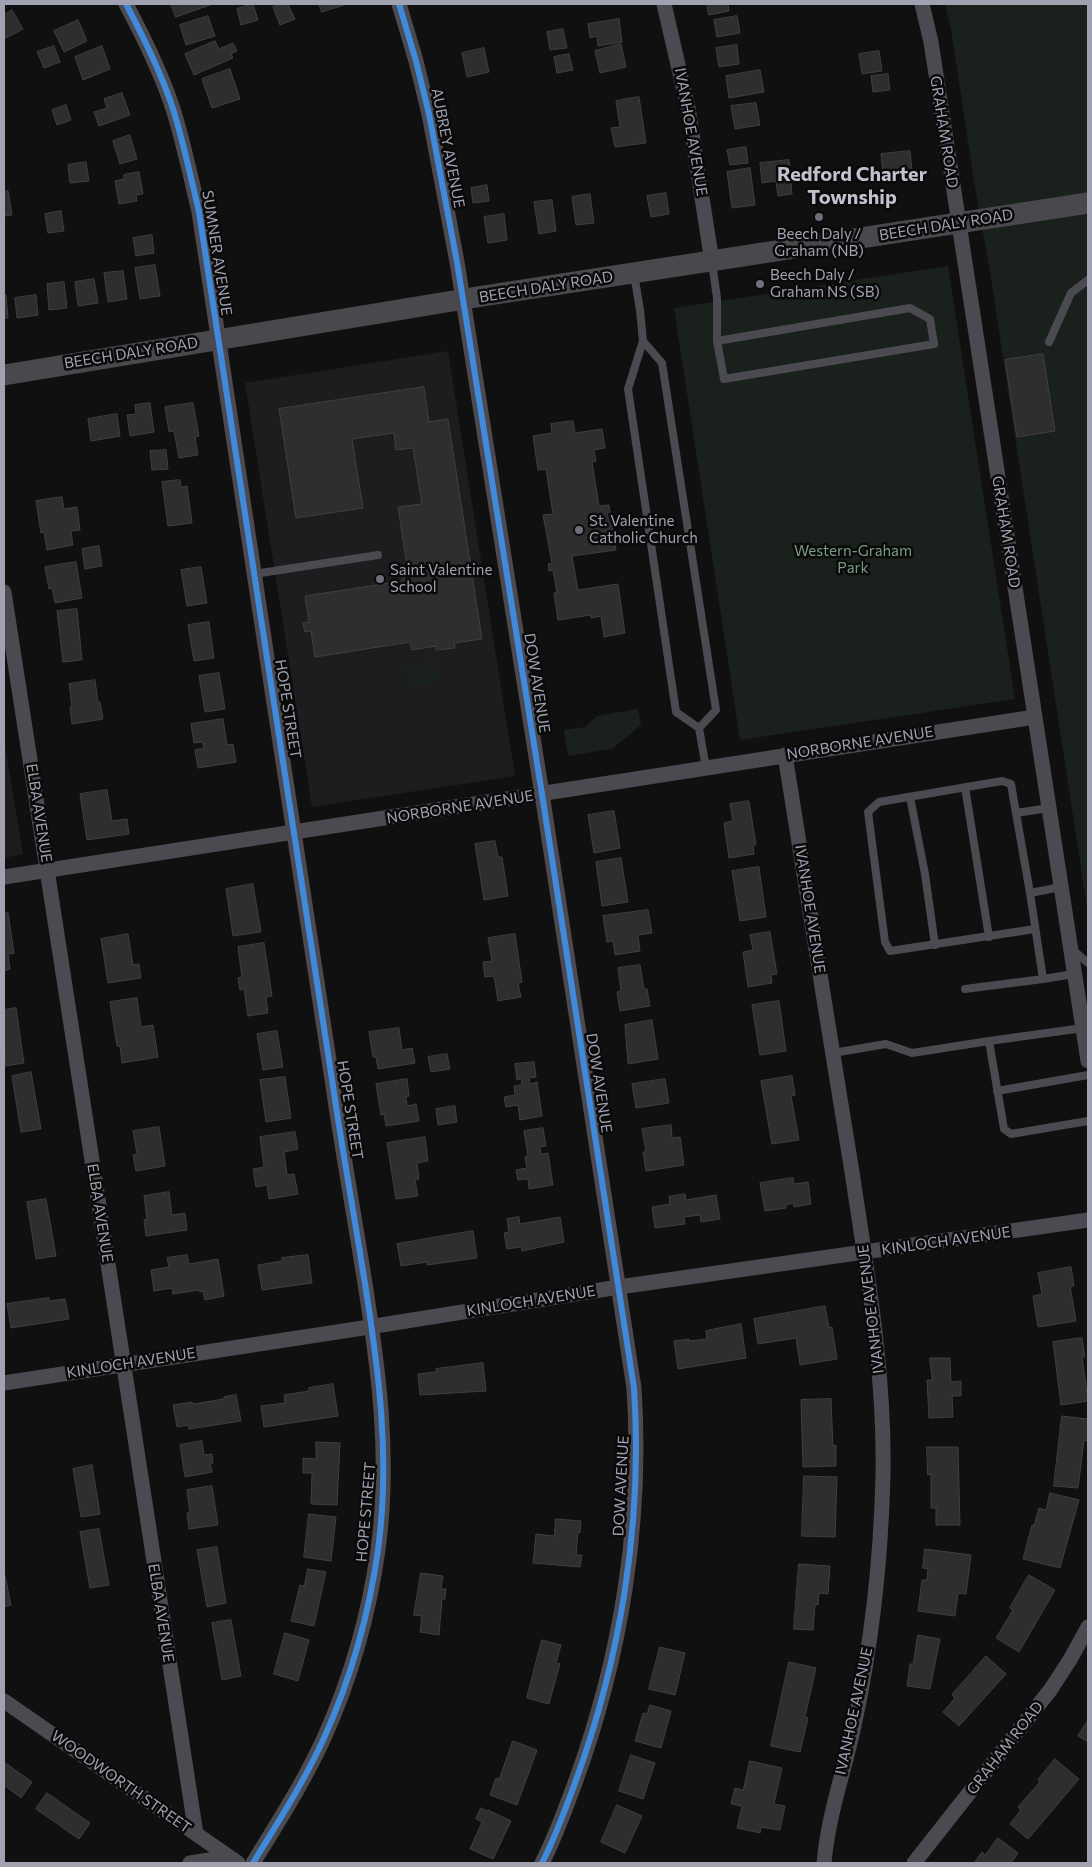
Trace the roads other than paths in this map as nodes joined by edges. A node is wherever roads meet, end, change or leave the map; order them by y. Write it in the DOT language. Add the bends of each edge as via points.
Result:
graph roads {
  1 [pos="126,4"];
  2 [pos="398,4"];
  3 [pos="664,4"];
  4 [pos="922,4"];
  5 [pos="1088,203"];
  6 [pos="958,223"];
  7 [pos="712,262"];
  8 [pos="634,273"];
  9 [pos="1088,280"];
  10 [pos="464,300"];
  11 [pos="218,339"];
  12 [pos="642,341"];
  13 [pos="717,341"];
  14 [pos="1049,342"];
  15 [pos="4,375"];
  16 [pos="378,555"];
  17 [pos="254,574"];
  18 [pos="4,592"];
  19 [pos="1035,716"];
  20 [pos="699,728"];
  21 [pos="785,755"];
  22 [pos="706,768"];
  23 [pos="965,787"];
  24 [pos="542,794"];
  25 [pos="910,796"];
  26 [pos="1048,808"];
  27 [pos="1016,813"];
  28 [pos="295,833"];
  29 [pos="48,871"];
  30 [pos="4,878"];
  31 [pos="1061,887"];
  32 [pos="1030,893"];
  33 [pos="1035,929"];
  34 [pos="989,936"];
  35 [pos="935,945"];
  36 [pos="1070,948"];
  37 [pos="1088,963"];
  38 [pos="1074,974"];
  39 [pos="1043,979"];
  40 [pos="965,989"];
  41 [pos="1083,1028"];
  42 [pos="989,1042"];
  43 [pos="1088,1052"];
  44 [pos="833,1053"];
  45 [pos="1088,1075"];
  46 [pos="997,1092"];
  47 [pos="1088,1121"];
  48 [pos="1088,1220"];
  49 [pos="864,1253"];
  50 [pos="619,1287"];
  51 [pos="372,1326"];
  52 [pos="122,1364"];
  53 [pos="4,1383"];
  54 [pos="1088,1627"];
  55 [pos="4,1701"];
  56 [pos="196,1834"];
  57 [pos="234,1860"];
  58 [pos="190,1863"];
  59 [pos="253,1863"];
  60 [pos="542,1863"];
  61 [pos="824,1863"];
  62 [pos="914,1863"];
  1 -- 11 [label="street, SUMNER AVENUE" via="174,110 199,212"];
  2 -- 10 [label="street, AUBREY AVENUE" via="429,114"];
  3 -- 7 [label="street, IVANHOE AVENUE" via="688,108"];
  4 -- 6 [label="street, GRAHAM ROAD" via="931,42"];
  5 -- 6 [label="main road, BEECH DALY ROAD"];
  6 -- 7 [label="main road, BEECH DALY ROAD"];
  6 -- 19 [label="street, GRAHAM ROAD"];
  7 -- 8 [label="main road, BEECH DALY ROAD"];
  7 -- 13 [label="lane"];
  8 -- 10 [label="main road, BEECH DALY ROAD"];
  8 -- 12 [label="lane"];
  9 -- 14 [label="lane" via="1071,293"];
  10 -- 11 [label="main road, BEECH DALY ROAD"];
  10 -- 24 [label="street, DOW AVENUE"];
  11 -- 15 [label="main road, BEECH DALY ROAD"];
  11 -- 17 [label="street, HOPE STREET"];
  12 -- 20 [label="lane" via="628,389 676,712"];
  12 -- 20 [label="lane" via="662,363 716,710"];
  13 -- 13 [label="lane" via="724,378 934,344 930,319 910,308"];
  16 -- 17 [label="lane"];
  17 -- 28 [label="street, HOPE STREET"];
  18 -- 29 [label="street, ELBA AVENUE"];
  19 -- 21 [label="street, NORBORNE AVENUE"];
  19 -- 26 [label="street, GRAHAM ROAD"];
  20 -- 22 [label="lane"];
  21 -- 22 [label="street, NORBORNE AVENUE"];
  21 -- 44 [label="street, IVANHOE AVENUE"];
  22 -- 24 [label="street, NORBORNE AVENUE"];
  23 -- 25 [label="lane"];
  23 -- 27 [label="lane" via="1002,781 1011,784"];
  23 -- 34 [label="lane"];
  24 -- 28 [label="street, NORBORNE AVENUE"];
  24 -- 50 [label="street, DOW AVENUE"];
  25 -- 35 [label="lane"];
  25 -- 35 [label="lane" via="878,802 868,812 885,942 890,951"];
  26 -- 27 [label="lane"];
  26 -- 31 [label="street, GRAHAM ROAD"];
  27 -- 32 [label="lane"];
  28 -- 29 [label="street, NORBORNE AVENUE"];
  28 -- 51 [label="street, HOPE STREET"];
  29 -- 30 [label="street, NORBORNE AVENUE"];
  29 -- 52 [label="street, ELBA AVENUE"];
  31 -- 32 [label="lane"];
  31 -- 36 [label="street, GRAHAM ROAD"];
  32 -- 33 [label="lane"];
  33 -- 34 [label="lane"];
  33 -- 39 [label="lane"];
  34 -- 35 [label="lane"];
  36 -- 37 [label="lane"];
  36 -- 38 [label="street, GRAHAM ROAD"];
  38 -- 39 [label="lane"];
  38 -- 41 [label="street, GRAHAM ROAD"];
  39 -- 40 [label="lane"];
  41 -- 42 [label="lane"];
  41 -- 43 [label="street, GRAHAM ROAD"];
  42 -- 44 [label="lane" via="912,1053 886,1044"];
  42 -- 46 [label="lane"];
  44 -- 49 [label="street, IVANHOE AVENUE"];
  45 -- 46 [label="lane"];
  46 -- 47 [label="lane" via="1004,1130 1011,1134"];
  48 -- 49 [label="street, KINLOCH AVENUE"];
  49 -- 50 [label="street, KINLOCH AVENUE"];
  49 -- 61 [label="street, IVANHOE AVENUE" via="881,1404 883,1472 880,1533 865,1670 830,1814"];
  50 -- 51 [label="street, KINLOCH AVENUE"];
  50 -- 60 [label="street, DOW AVENUE" via="636,1422 628,1569 612,1662 598,1714 568,1803"];
  51 -- 52 [label="street, KINLOCH AVENUE"];
  51 -- 59 [label="street, HOPE STREET" via="382,1417 384,1476 378,1547 363,1627 324,1737 286,1811"];
  52 -- 53 [label="street, KINLOCH AVENUE"];
  52 -- 56 [label="street, ELBA AVENUE"];
  54 -- 62 [label="street, GRAHAM ROAD" via="1051,1689"];
  55 -- 56 [label="street, WOODWORTH STREET"];
  56 -- 57 [label="street, WOODWORTH STREET"];
  57 -- 58 [label="street"];
}
